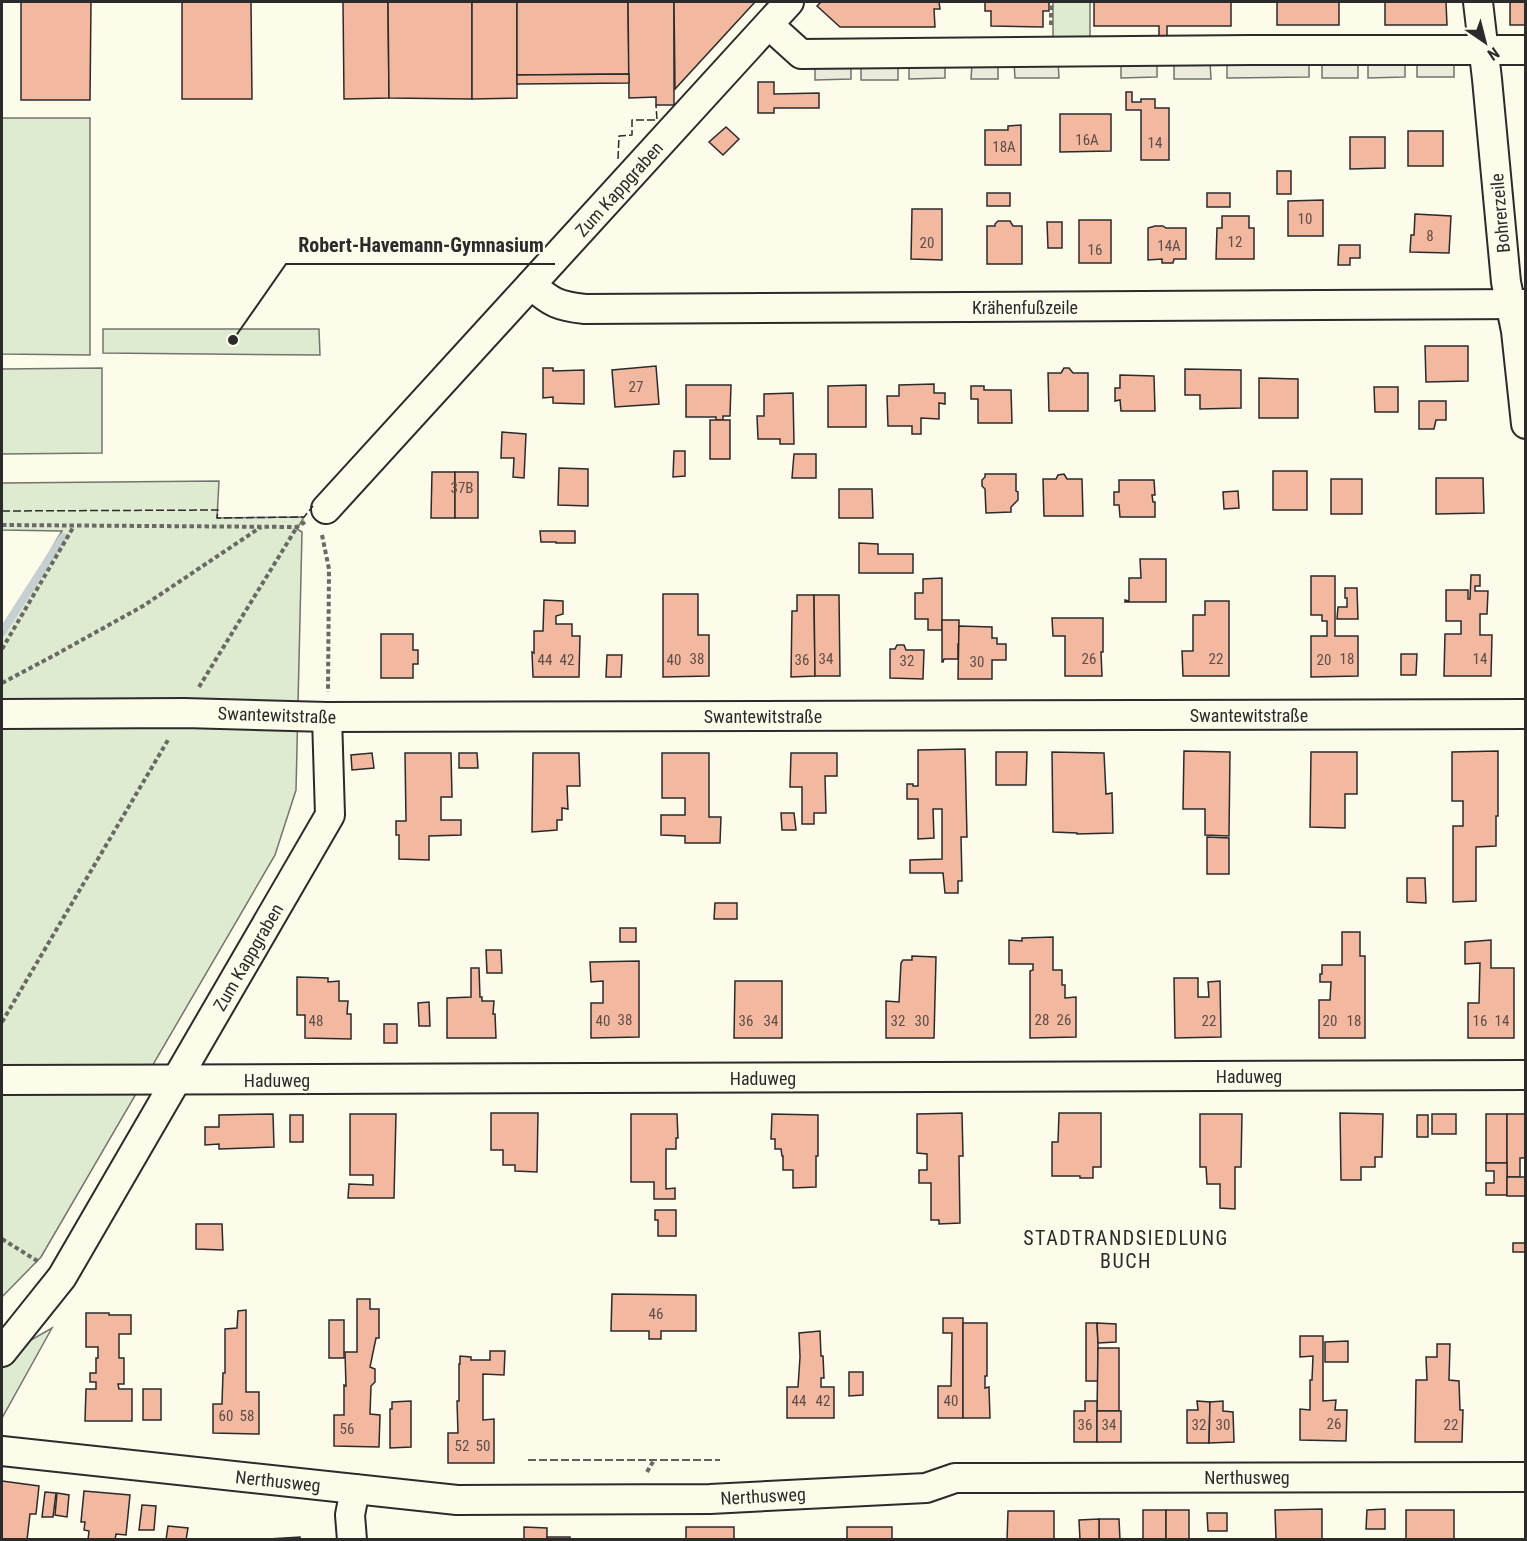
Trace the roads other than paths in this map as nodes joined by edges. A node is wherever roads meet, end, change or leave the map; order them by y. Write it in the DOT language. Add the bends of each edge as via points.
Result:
graph roads {
  1 [pos="789,2"];
  2 [pos="1478,2"];
  3 [pos="769,25"];
  4 [pos="1483,50"];
  5 [pos="1526,50"];
  6 [pos="531,285"];
  7 [pos="1518,304"];
  8 [pos="1526,424"];
  9 [pos="322,512"];
  10 [pos="2,714"];
  11 [pos="1526,714"];
  12 [pos="327,717"];
  13 [pos="1526,1075"];
  14 [pos="178,1079"];
  15 [pos="2,1080"];
  16 [pos="2,1352"];
  17 [pos="2,1451"];
  18 [pos="1526,1477"];
  19 [pos="355,1489"];
  20 [pos="352,1539"];
  1 -- 3 [label="street, Zum Kappgraben"];
  2 -- 4 [label="street, Bohrerzeile"];
  3 -- 4 [label="street" via="801,54"];
  3 -- 6 [label="street, Zum Kappgraben"];
  4 -- 5 [label="street"];
  4 -- 7 [label="street, Bohrerzeile" via="1506,282"];
  6 -- 7 [label="street, Krähenfußzeile" via="548,300 585,309"];
  6 -- 9 [label="street, Zum Kappgraben"];
  7 -- 8 [label="street, Bohrerzeile" via="1516,332"];
  10 -- 12 [label="street, Swantewitstraße" via="184,712"];
  11 -- 12 [label="street, Swantewitstraße"];
  12 -- 14 [label="street, Zum Kappgraben" via="330,815"];
  13 -- 14 [label="street, Haduweg"];
  14 -- 15 [label="street, Haduweg"];
  14 -- 16 [label="street, Zum Kappgraben" via="62,1277"];
  17 -- 19 [label="street, Nerthusweg"];
  18 -- 19 [label="street, Nerthusweg" via="955,1478 926,1488 710,1499 457,1500"];
  19 -- 20 [label="street" via="350,1515"];
}
